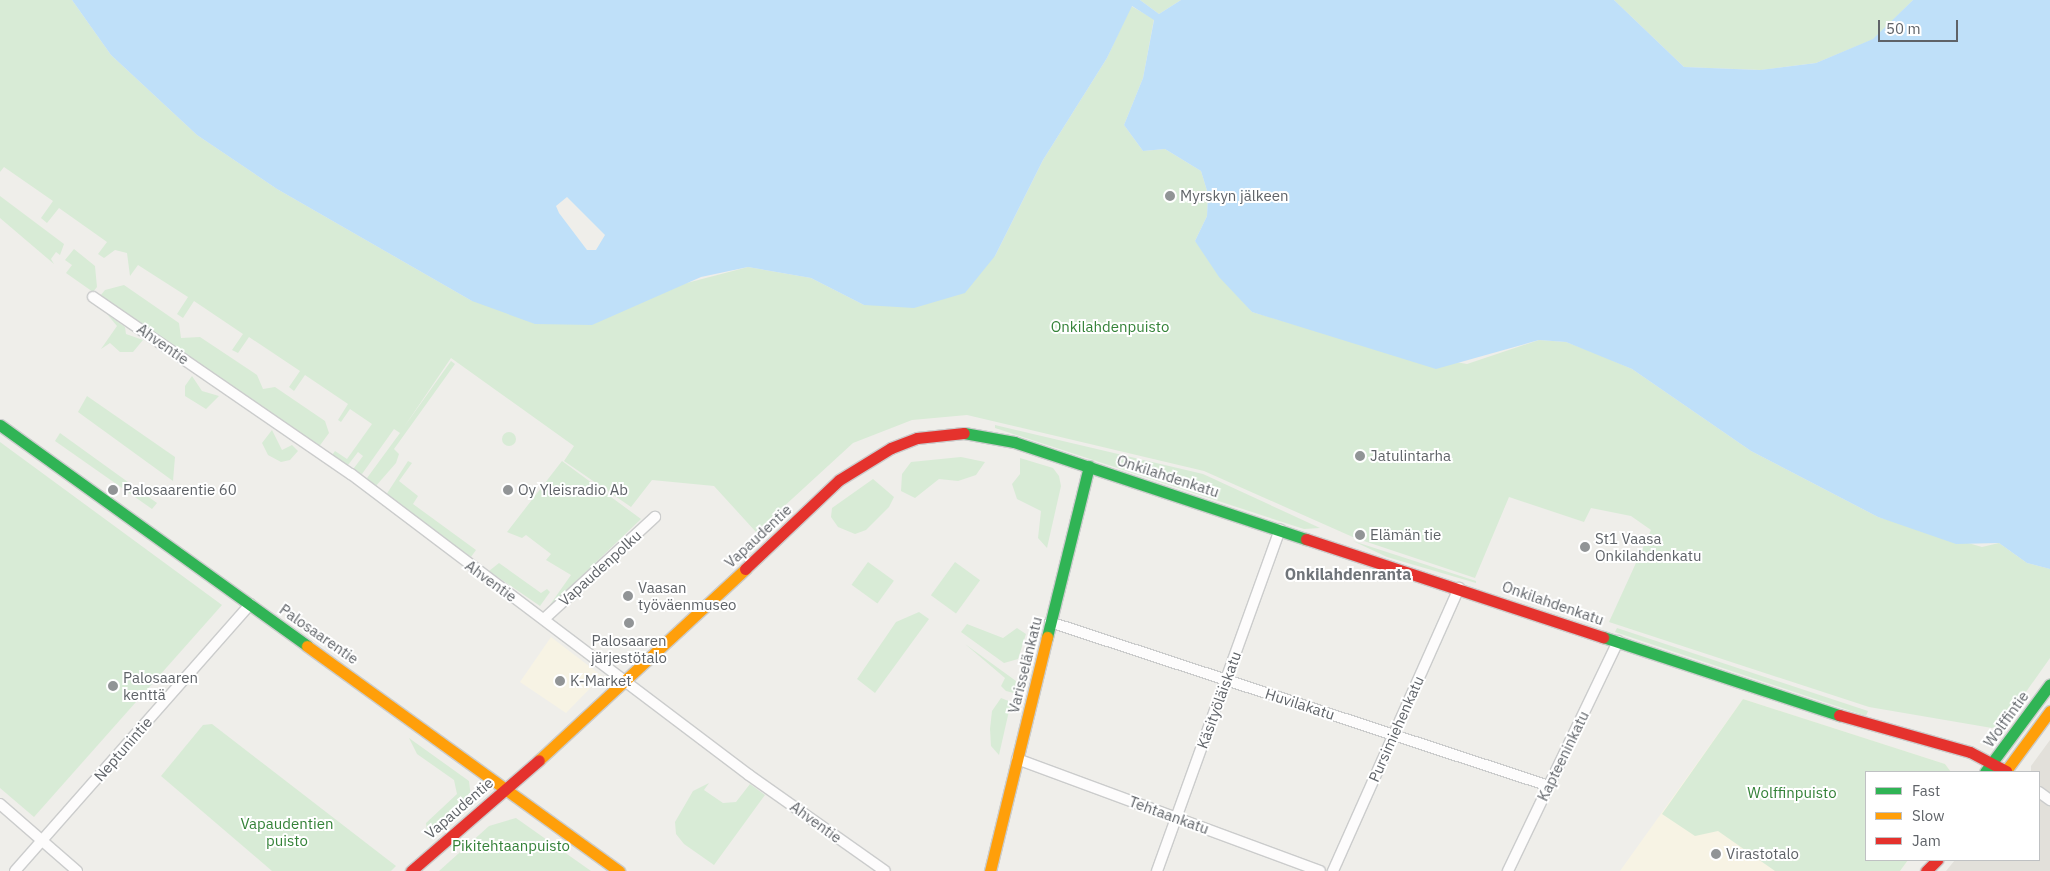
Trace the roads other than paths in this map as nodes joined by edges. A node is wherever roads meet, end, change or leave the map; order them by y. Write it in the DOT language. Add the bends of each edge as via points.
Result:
graph roads {
  1 [pos="93,298"];
  2 [pos="0,424"];
  3 [pos="1088,466"];
  4 [pos="655,517"];
  5 [pos="1280,529"];
  6 [pos="1459,588"];
  7 [pos="250,604"];
  8 [pos="544,619"];
  9 [pos="1050,622"];
  10 [pos="1618,641"];
  11 [pos="625,680"];
  12 [pos="1226,680"];
  13 [pos="2050,684"];
  14 [pos="2050,711"];
  15 [pos="1394,735"];
  16 [pos="1017,760"];
  17 [pos="1989,768"];
  18 [pos="2002,771"];
  19 [pos="2007,771"];
  20 [pos="1549,786"];
  21 [pos="506,787"];
  22 [pos="0,804"];
  23 [pos="1176,818"];
  24 [pos="42,840"];
  25 [pos="1936,861"];
  26 [pos="15,871"];
  27 [pos="77,871"];
  28 [pos="411,871"];
  29 [pos="619,871"];
  30 [pos="885,871"];
  31 [pos="990,871"];
  32 [pos="1157,871"];
  33 [pos="1320,871"];
  34 [pos="1333,871"];
  35 [pos="1508,871"];
  36 [pos="1926,871"];
  1 -- 8 [label="street, Ahventie" via="351,474"];
  2 -- 7 [label="main road, Palosaarentie"];
  3 -- 5 [label="main road, Onkilahdenkatu"];
  3 -- 9 [label="main road, Varisselänkatu"];
  3 -- 11 [label="main road, Vapaudentie" via="1014,442 967,433 917,438 891,448 839,480"];
  4 -- 8 [label="street, Vapaudenpolku"];
  5 -- 6 [label="main road, Onkilahdenkatu"];
  5 -- 12 [label="street, Käsityöläiskatu"];
  6 -- 10 [label="main road, Onkilahdenkatu"];
  6 -- 15 [label="street, Pursimiehenkatu"];
  7 -- 21 [label="main road, Palosaarentie"];
  7 -- 24 [label="street, Neptunintie"];
  8 -- 11 [label="street, Ahventie"];
  9 -- 12 [label="street, Huvilakatu"];
  9 -- 16 [label="main road, Varisselänkatu"];
  10 -- 17 [label="main road, Onkilahdenkatu" via="1873,726 1970,752"];
  10 -- 20 [label="street, Kapteeninkatu"];
  11 -- 21 [label="main road, Vapaudentie"];
  11 -- 30 [label="street, Ahventie"];
  12 -- 15 [label="street, Huvilakatu"];
  12 -- 23 [label="street, Käsityöläiskatu"];
  13 -- 17 [label="main road, Wolffintie"];
  14 -- 19 [label="main road, Wolffintie"];
  15 -- 20 [label="street, Huvilakatu"];
  15 -- 34 [label="street, Pursimiehenkatu"];
  16 -- 23 [label="street, Tehtaankatu"];
  16 -- 31 [label="main road, Varisselänkatu"];
  17 -- 18 [label="main road, Onkilahdenkatu"];
  20 -- 35 [label="street, Kapteeninkatu"];
  21 -- 28 [label="main road, Vapaudentie"];
  21 -- 29 [label="main road, Palosaarentie"];
  22 -- 24 [label="street"];
  23 -- 32 [label="street, Käsityöläiskatu"];
  23 -- 33 [label="street, Tehtaankatu"];
  24 -- 26 [label="street, Neptunintie"];
  24 -- 27 [label="street"];
  25 -- 36 [label="main road"];
}
